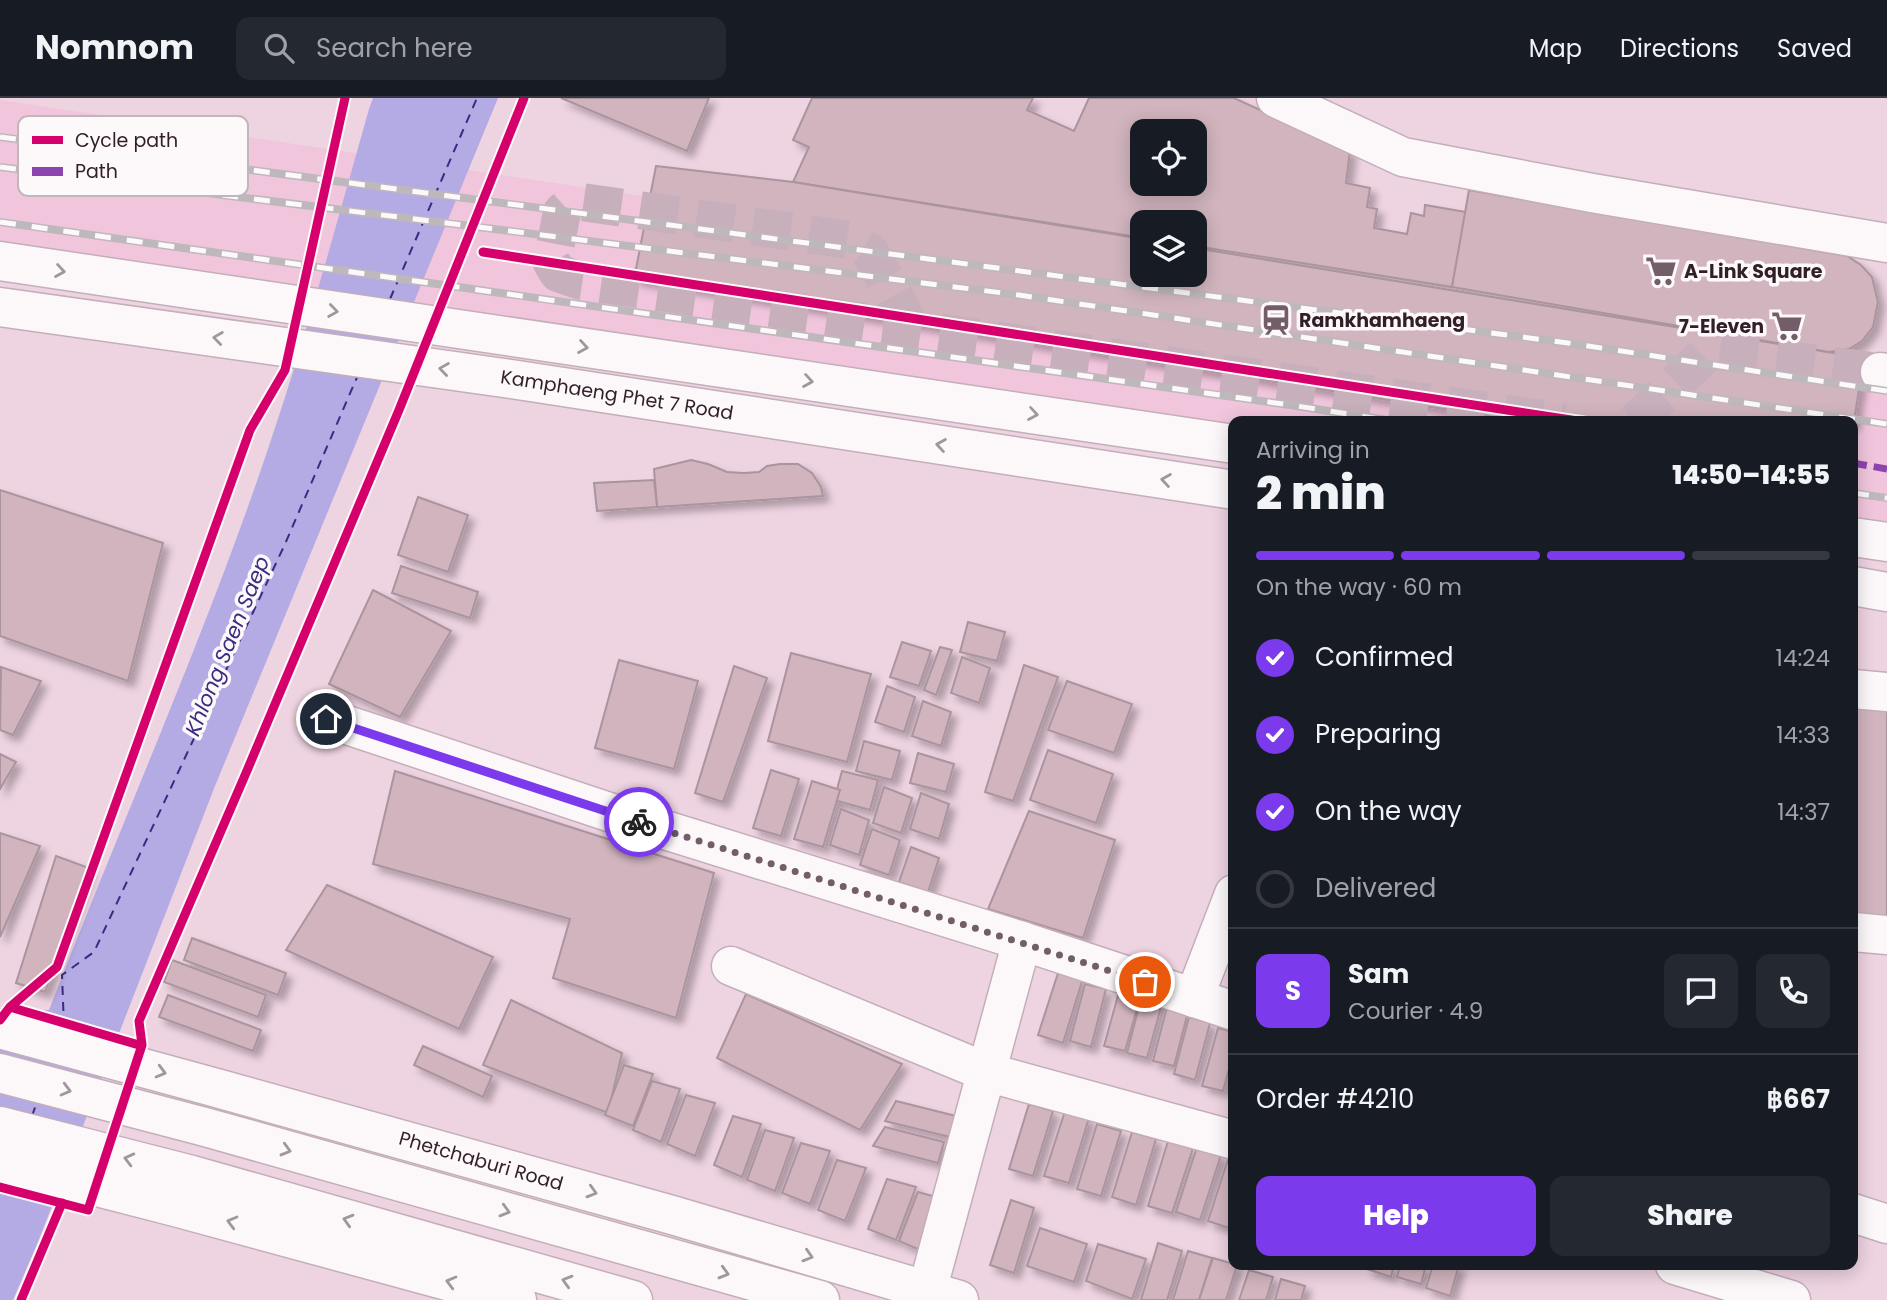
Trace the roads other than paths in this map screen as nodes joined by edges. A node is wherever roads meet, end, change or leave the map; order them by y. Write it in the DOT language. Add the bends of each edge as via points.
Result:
graph roads {
  1 [pos="1276,98"];
  2 [pos="1875,241"];
  3 [pos="0,261"];
  4 [pos="1887,268"];
  5 [pos="0,307"];
  6 [pos="1228,443"];
  7 [pos="1228,490"];
  8 [pos="1858,538"];
  9 [pos="1887,542"];
  10 [pos="1858,587"];
  11 [pos="1887,592"];
  12 [pos="1858,689"];
  13 [pos="1887,692"];
  14 [pos="326,719"];
  15 [pos="1228,910"];
  16 [pos="1858,932"];
  17 [pos="1887,934"];
  18 [pos="1021,941"];
  19 [pos="731,966"];
  20 [pos="1194,998"];
  21 [pos="1228,1009"];
  22 [pos="0,1029"];
  23 [pos="986,1072"];
  24 [pos="0,1073"];
  25 [pos="0,1126"];
  26 [pos="115,1127"];
  27 [pos="1228,1138"];
  28 [pos="0,1162"];
  29 [pos="1858,1215"];
  30 [pos="1887,1224"];
  31 [pos="1692,1270"];
  32 [pos="927,1297"];
  33 [pos="517,1300"];
  34 [pos="633,1300"];
  35 [pos="725,1300"];
  36 [pos="820,1300"];
  37 [pos="1791,1300"];
  1 -- 2 [label="street" via="1403,157"];
  2 -- 4 [label="street"];
  3 -- 6 [label="street, one-way"];
  7 -- 5 [label="street, Kamphaeng Phet 7 Road, one-way" via="511,379"];
  8 -- 9 [label="street"];
  10 -- 11 [label="street"];
  12 -- 13 [label="street"];
  14 -- 18 [label="street"];
  15 -- 20 [label="street"];
  16 -- 17 [label="street"];
  18 -- 20 [label="street"];
  18 -- 23 [label="street"];
  19 -- 23 [label="street"];
  20 -- 21 [label="street"];
  22 -- 32 [label="street, Phetchaburi Road, one-way" via="672,1215"];
  23 -- 27 [label="street"];
  23 -- 32 [label="street"];
  24 -- 36 [label="street, one-way"];
  34 -- 25 [label="street, one-way" via="192,1175"];
  26 -- 35 [label="street"];
  33 -- 28 [label="street, one-way"];
  29 -- 30 [label="street"];
  31 -- 37 [label="street"];
}
